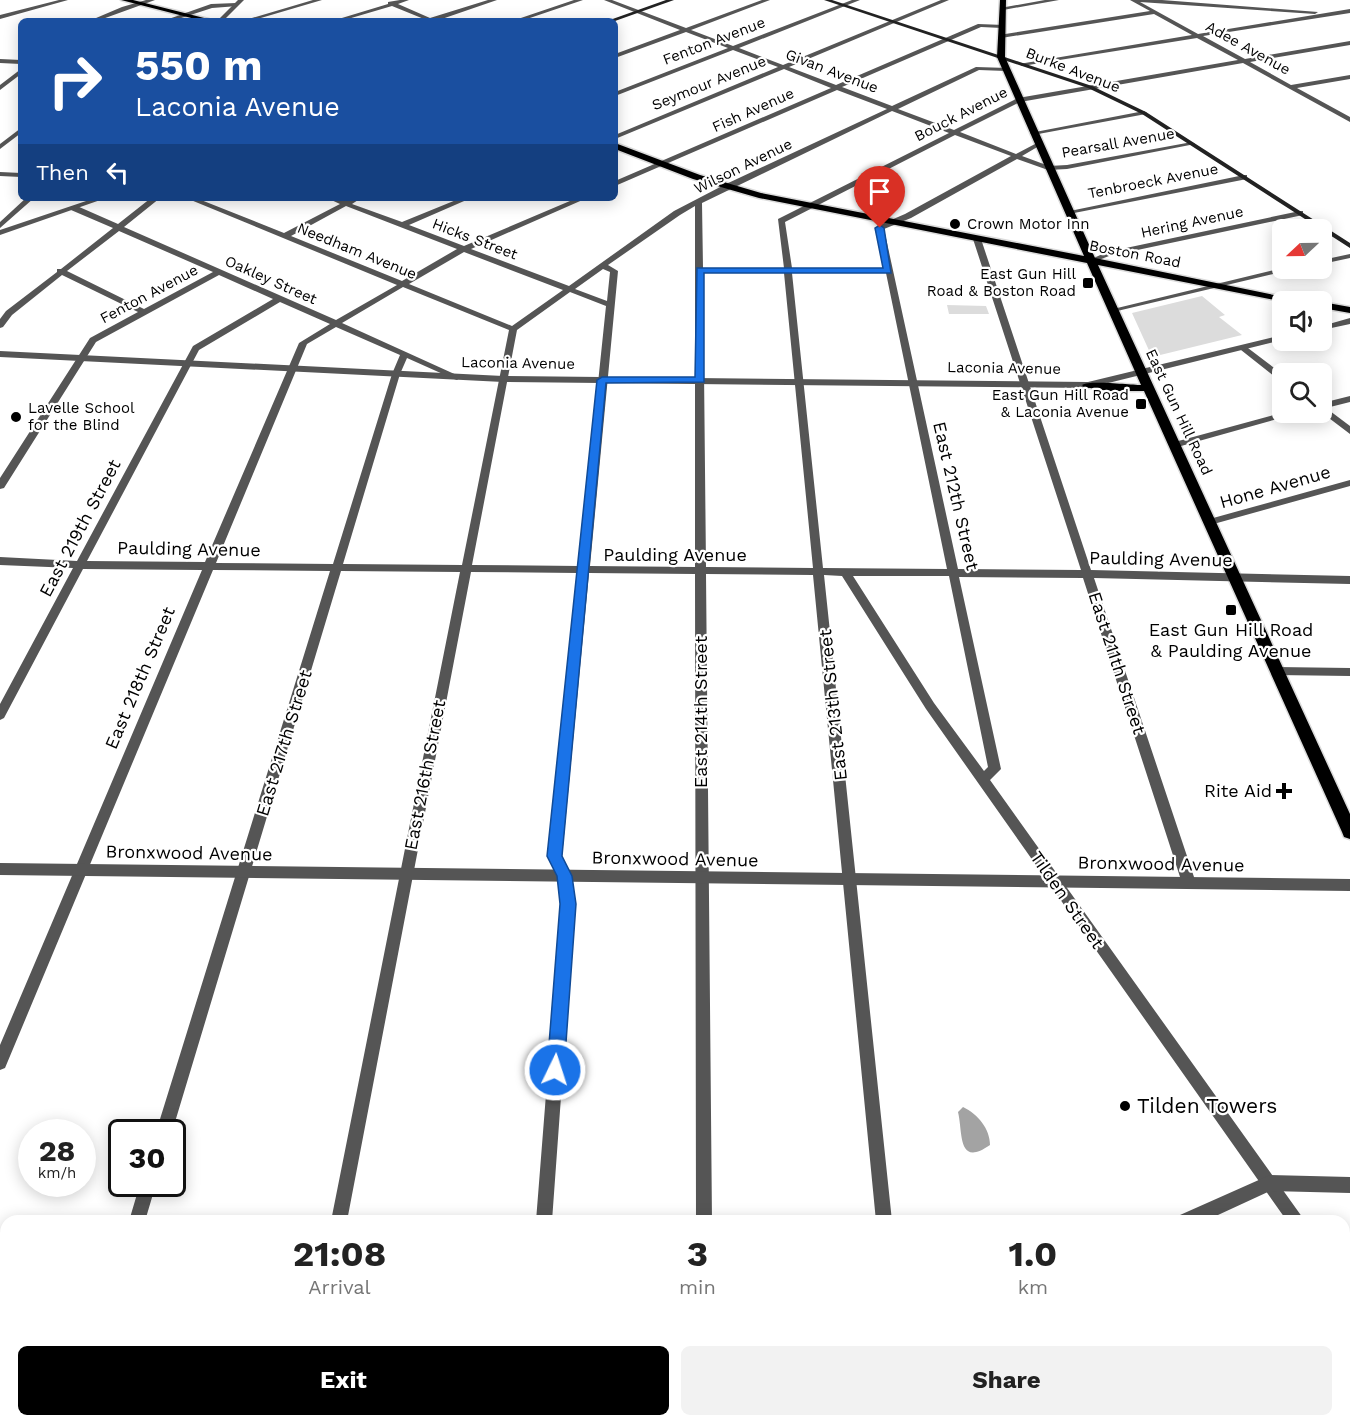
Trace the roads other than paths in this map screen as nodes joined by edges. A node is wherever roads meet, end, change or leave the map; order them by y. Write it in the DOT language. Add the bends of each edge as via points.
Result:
graph roads {
  1 [pos="65,0"];
  2 [pos="124,0"];
  3 [pos="152,0"];
  4 [pos="319,0"];
  5 [pos="383,0"];
  6 [pos="406,0"];
  7 [pos="494,0"];
  8 [pos="580,0"];
  9 [pos="607,0"];
  10 [pos="671,0"];
  11 [pos="767,0"];
  12 [pos="827,0"];
  13 [pos="857,0"];
  14 [pos="946,0"];
  15 [pos="1056,0"];
  16 [pos="1136,0"];
  17 [pos="238,2"];
  18 [pos="139,4"];
  19 [pos="392,4"];
  20 [pos="1003,4"];
  21 [pos="1203,4"];
  22 [pos="843,5"];
  23 [pos="1172,6"];
  24 [pos="1298,10"];
  25 [pos="1164,11"];
  26 [pos="1350,11"];
  27 [pos="638,12"];
  28 [pos="1155,12"];
  29 [pos="184,14"];
  30 [pos="1333,14"];
  31 [pos="0,17"];
  32 [pos="100,18"];
  33 [pos="174,18"];
  34 [pos="200,18"];
  35 [pos="222,18"];
  36 [pos="256,18"];
  37 [pos="345,18"];
  38 [pos="422,18"];
  39 [pos="438,18"];
  40 [pos="524,18"];
  41 [pos="618,18"];
  42 [pos="1311,18"];
  43 [pos="1341,18"];
  44 [pos="893,22"];
  45 [pos="1002,26"];
  46 [pos="686,30"];
  47 [pos="1001,36"];
  48 [pos="1198,36"];
  49 [pos="946,40"];
  50 [pos="1350,43"];
  51 [pos="733,48"];
  52 [pos="618,55"];
  53 [pos="1001,57"];
  54 [pos="0,61"];
  55 [pos="1244,61"];
  56 [pos="18,62"];
  57 [pos="1022,64"];
  58 [pos="784,67"];
  59 [pos="1006,69"];
  60 [pos="18,73"];
  61 [pos="1350,77"];
  62 [pos="837,87"];
  63 [pos="1090,87"];
  64 [pos="1291,87"];
  65 [pos="0,88"];
  66 [pos="618,93"];
  67 [pos="1018,100"];
  68 [pos="893,109"];
  69 [pos="1144,113"];
  70 [pos="1346,115"];
  71 [pos="1350,120"];
  72 [pos="18,132"];
  73 [pos="954,132"];
  74 [pos="1033,133"];
  75 [pos="618,136"];
  76 [pos="1038,144"];
  77 [pos="1192,144"];
  78 [pos="0,147"];
  79 [pos="618,147"];
  80 [pos="1016,156"];
  81 [pos="660,165"];
  82 [pos="1048,168"];
  83 [pos="0,174"];
  84 [pos="18,175"];
  85 [pos="1244,177"];
  86 [pos="618,183"];
  87 [pos="727,187"];
  88 [pos="27,201"];
  89 [pos="94,201"];
  90 [pos="152,201"];
  91 [pos="198,201"];
  92 [pos="339,201"];
  93 [pos="352,201"];
  94 [pos="460,201"];
  95 [pos="576,201"];
  96 [pos="347,204"];
  97 [pos="699,204"];
  98 [pos="807,206"];
  99 [pos="74,208"];
  100 [pos="1069,212"];
  101 [pos="1300,213"];
  102 [pos="893,223"];
  103 [pos="402,225"];
  104 [pos="0,226"];
  105 [pos="117,227"];
  106 [pos="0,233"];
  107 [pos="285,236"];
  108 [pos="976,239"];
  109 [pos="1350,246"];
  110 [pos="463,249"];
  111 [pos="1350,255"];
  112 [pos="1332,260"];
  113 [pos="1091,261"];
  114 [pos="604,266"];
  115 [pos="700,270"];
  116 [pos="60,271"];
  117 [pos="788,271"];
  118 [pos="888,271"];
  119 [pos="219,272"];
  120 [pos="1272,273"];
  121 [pos="401,284"];
  122 [pos="1220,286"];
  123 [pos="568,289"];
  124 [pos="1272,296"];
  125 [pos="279,299"];
  126 [pos="610,305"];
  127 [pos="1332,307"];
  128 [pos="1113,310"];
  129 [pos="1350,310"];
  130 [pos="144,312"];
  131 [pos="1350,321"];
  132 [pos="335,324"];
  133 [pos="0,325"];
  134 [pos="1332,326"];
  135 [pos="513,329"];
  136 [pos="1272,341"];
  137 [pos="1244,348"];
  138 [pos="0,354"];
  139 [pos="405,354"];
  140 [pos="82,358"];
  141 [pos="186,364"];
  142 [pos="290,369"];
  143 [pos="1272,370"];
  144 [pos="1142,373"];
  145 [pos="396,374"];
  146 [pos="457,377"];
  147 [pos="502,379"];
  148 [pos="602,380"];
  149 [pos="700,380"];
  150 [pos="800,381"];
  151 [pos="912,382"];
  152 [pos="1024,383"];
  153 [pos="1088,385"];
  154 [pos="1148,388"];
  155 [pos="1350,399"];
  156 [pos="1332,405"];
  157 [pos="1332,416"];
  158 [pos="1272,419"];
  159 [pos="1350,431"];
  160 [pos="1174,445"];
  161 [pos="1350,483"];
  162 [pos="0,486"];
  163 [pos="1210,522"];
  164 [pos="0,561"];
  165 [pos="79,565"];
  166 [pos="208,566"];
  167 [pos="337,568"];
  168 [pos="464,569"];
  169 [pos="582,570"];
  170 [pos="700,572"];
  171 [pos="820,572"];
  172 [pos="846,573"];
  173 [pos="955,573"];
  174 [pos="1087,574"];
  175 [pos="1234,578"];
  176 [pos="1350,580"];
  177 [pos="1277,671"];
  178 [pos="1350,672"];
  179 [pos="0,715"];
  180 [pos="982,780"];
  181 [pos="1350,832"];
  182 [pos="0,869"];
  183 [pos="81,870"];
  184 [pos="244,872"];
  185 [pos="406,874"];
  186 [pos="564,876"];
  187 [pos="701,877"];
  188 [pos="850,879"];
  189 [pos="1053,881"];
  190 [pos="1190,883"];
  191 [pos="1350,885"];
  192 [pos="0,1063"];
  193 [pos="168,1119"];
  194 [pos="1270,1183"];
  195 [pos="1350,1185"];
  196 [pos="144,1197"];
  197 [pos="139,1215"];
  198 [pos="340,1215"];
  199 [pos="544,1215"];
  200 [pos="704,1215"];
  201 [pos="883,1215"];
  202 [pos="1199,1215"];
  203 [pos="1293,1215"];
  1 -- 31 [label="street"];
  2 -- 18 [label="main road"];
  3 -- 18 [label="street"];
  4 -- 36 [label="street"];
  5 -- 19 [label="street"];
  6 -- 19 [label="street"];
  7 -- 39 [label="street"];
  8 -- 40 [label="street"];
  9 -- 27 [label="street, Givan Avenue"];
  10 -- 27 [label="main road"];
  11 -- 46 [label="street"];
  12 -- 22 [label="main road, Burke Avenue"];
  13 -- 22 [label="street, Fenton Avenue"];
  14 -- 44 [label="street, Seymour Avenue"];
  15 -- 20 [label="street"];
  16 -- 23 [label="street"];
  16 -- 28 [label="street, Adee Avenue"];
  17 -- 29 [label="street"];
  17 -- 35 [label="street"];
  18 -- 29 [label="main road"];
  18 -- 32 [label="street"];
  19 -- 37 [label="street"];
  19 -- 38 [label="street"];
  20 -- 45 [label="main road, East Gun Hill Road"];
  21 -- 23 [label="street"];
  21 -- 23 [label="street"];
  21 -- 24 [label="street"];
  22 -- 44 [label="main road, Burke Avenue"];
  22 -- 51 [label="street, Fenton Avenue"];
  24 -- 30 [label="street"];
  24 -- 42 [label="street"];
  25 -- 28 [label="street"];
  26 -- 30 [label="street"];
  27 -- 41 [label="main road"];
  27 -- 46 [label="street, Givan Avenue"];
  28 -- 47 [label="street"];
  28 -- 48 [label="street, Adee Avenue"];
  29 -- 33 [label="street"];
  29 -- 34 [label="main road"];
  30 -- 42 [label="street"];
  30 -- 43 [label="street"];
  42 -- 48 [label="street"];
  44 -- 49 [label="main road, Burke Avenue"];
  44 -- 58 [label="street, Seymour Avenue"];
  45 -- 47 [label="main road, East Gun Hill Road"];
  45 -- 49 [label="street, Fish Avenue" via="980,25"];
  46 -- 51 [label="street, Givan Avenue"];
  46 -- 52 [label="street"];
  47 -- 53 [label="main road, East Gun Hill Road"];
  48 -- 55 [label="street, Adee Avenue"];
  48 -- 57 [label="street"];
  49 -- 53 [label="main road, Burke Avenue"];
  49 -- 62 [label="street, Fish Avenue"];
  50 -- 55 [label="street, Bouck Avenue"];
  51 -- 58 [label="street, Givan Avenue"];
  51 -- 66 [label="street, Fenton Avenue"];
  53 -- 57 [label="main road, Burke Avenue"];
  53 -- 59 [label="main road, East Gun Hill Road"];
  54 -- 56 [label="street"];
  55 -- 63 [label="street, Bouck Avenue"];
  55 -- 64 [label="street, Adee Avenue"];
  57 -- 63 [label="main road, Burke Avenue"];
  58 -- 62 [label="street, Givan Avenue"];
  58 -- 75 [label="street, Seymour Avenue"];
  59 -- 67 [label="main road, East Gun Hill Road"];
  59 -- 68 [label="street, Wilson Avenue" via="978,68"];
  60 -- 65 [label="street"];
  61 -- 64 [label="street"];
  62 -- 68 [label="street, Givan Avenue"];
  62 -- 81 [label="street, Fish Avenue"];
  63 -- 67 [label="street, Bouck Avenue"];
  63 -- 69 [label="main road, Burke Avenue"];
  64 -- 70 [label="street, Adee Avenue"];
  67 -- 73 [label="street, Bouck Avenue"];
  67 -- 74 [label="main road, East Gun Hill Road"];
  68 -- 73 [label="street, Givan Avenue"];
  68 -- 87 [label="street, Wilson Avenue"];
  69 -- 74 [label="street"];
  69 -- 77 [label="main road, Burke Avenue"];
  70 -- 71 [label="street, Adee Avenue"];
  72 -- 78 [label="street"];
  73 -- 80 [label="street, Givan Avenue"];
  73 -- 98 [label="street, Bouck Avenue"];
  74 -- 76 [label="main road, East Gun Hill Road"];
  76 -- 80 [label="street"];
  76 -- 82 [label="main road, East Gun Hill Road"];
  77 -- 82 [label="street, Pearsall Avenue"];
  77 -- 85 [label="main road, Burke Avenue"];
  79 -- 81 [label="main road, Boston Road"];
  80 -- 82 [label="street, Givan Avenue"];
  80 -- 102 [label="street"];
  81 -- 86 [label="street, Fish Avenue"];
  81 -- 87 [label="main road, Boston Road"];
  82 -- 100 [label="main road, East Gun Hill Road"];
  83 -- 84 [label="street"];
  85 -- 100 [label="street, Tenbroeck Avenue"];
  85 -- 101 [label="main road, Burke Avenue"];
  87 -- 97 [label="street, Wilson Avenue"];
  87 -- 98 [label="main road, Boston Road"];
  88 -- 104 [label="street"];
  89 -- 99 [label="street"];
  90 -- 105 [label="street"];
  91 -- 107 [label="street, Needham Avenue"];
  92 -- 96 [label="street, Hicks Street"];
  93 -- 96 [label="street"];
  94 -- 103 [label="street"];
  95 -- 110 [label="street"];
  96 -- 103 [label="street, Hicks Street"];
  96 -- 107 [label="street"];
  97 -- 114 [label="street, Wilson Avenue" via="677,213"];
  97 -- 115 [label="street, East 214th Street"];
  98 -- 102 [label="main road, Boston Road"];
  98 -- 117 [label="street, East 213th Street" via="781,221"];
  99 -- 105 [label="street, Oakley Street"];
  99 -- 106 [label="street"];
  100 -- 113 [label="main road, East Gun Hill Road"];
  101 -- 109 [label="main road, Burke Avenue"];
  101 -- 113 [label="street, Hering Avenue" via="1106,254"];
  102 -- 108 [label="main road, Boston Road"];
  102 -- 118 [label="street, East 212th Street" via="880,228"];
  103 -- 110 [label="street, Hicks Street"];
  105 -- 116 [label="street"];
  105 -- 119 [label="street, Oakley Street"];
  107 -- 121 [label="street, Needham Avenue"];
  108 -- 113 [label="main road, Boston Road"];
  108 -- 152 [label="street, East 211th Street"];
  110 -- 121 [label="street"];
  110 -- 123 [label="street, Hicks Street"];
  111 -- 112 [label="street"];
  113 -- 122 [label="main road, Boston Road"];
  113 -- 128 [label="main road, East Gun Hill Road"];
  114 -- 123 [label="street, Wilson Avenue"];
  114 -- 126 [label="street" via="614,271"];
  115 -- 117 [label="street"];
  115 -- 149 [label="street, East 214th Street"];
  116 -- 130 [label="street"];
  116 -- 133 [label="street"];
  117 -- 118 [label="street"];
  117 -- 150 [label="street, East 213th Street"];
  118 -- 151 [label="street, East 212th Street"];
  119 -- 125 [label="street, Oakley Street"];
  119 -- 130 [label="street, Fenton Avenue"];
  120 -- 122 [label="street"];
  121 -- 132 [label="street"];
  121 -- 135 [label="street, Needham Avenue"];
  122 -- 124 [label="main road, Boston Road"];
  122 -- 128 [label="street"];
  123 -- 126 [label="street, Hicks Street"];
  123 -- 135 [label="street, Wilson Avenue"];
  125 -- 132 [label="street, Oakley Street"];
  125 -- 141 [label="street, East 219th Street" via="196,348"];
  126 -- 148 [label="street"];
  127 -- 129 [label="main road"];
  128 -- 144 [label="main road, East Gun Hill Road"];
  130 -- 140 [label="street, Fenton Avenue" via="93,340"];
  131 -- 134 [label="street"];
  132 -- 139 [label="street, Oakley Street"];
  132 -- 142 [label="street, East 218th Street" via="303,343"];
  135 -- 147 [label="street, East 216th Street"];
  136 -- 137 [label="street, Laconia Avenue"];
  137 -- 143 [label="street"];
  137 -- 144 [label="street, Laconia Avenue"];
  138 -- 140 [label="street, Laconia Avenue"];
  139 -- 145 [label="street, East 217th Street"];
  139 -- 146 [label="street, Oakley Street"];
  140 -- 141 [label="street, Laconia Avenue"];
  140 -- 162 [label="street"];
  141 -- 142 [label="street, Laconia Avenue"];
  141 -- 165 [label="street, East 219th Street"];
  142 -- 145 [label="street, Laconia Avenue"];
  142 -- 166 [label="street, East 218th Street"];
  144 -- 153 [label="street, Laconia Avenue"];
  144 -- 154 [label="main road, East Gun Hill Road"];
  145 -- 146 [label="street, Laconia Avenue"];
  145 -- 167 [label="street, East 217th Street"];
  146 -- 147 [label="street, Laconia Avenue"];
  147 -- 148 [label="street, Laconia Avenue"];
  147 -- 168 [label="street, East 216th Street"];
  148 -- 149 [label="street, Laconia Avenue"];
  148 -- 169 [label="street"];
  149 -- 150 [label="street, Laconia Avenue"];
  149 -- 170 [label="street, East 214th Street"];
  150 -- 151 [label="street, Laconia Avenue"];
  150 -- 171 [label="street, East 213th Street"];
  151 -- 152 [label="street, Laconia Avenue"];
  151 -- 173 [label="street, East 212th Street"];
  152 -- 153 [label="street, Laconia Avenue"];
  152 -- 174 [label="street, East 211th Street"];
  153 -- 154 [label="main road"];
  154 -- 160 [label="main road, East Gun Hill Road"];
  155 -- 156 [label="street"];
  157 -- 159 [label="street"];
  158 -- 160 [label="street"];
  160 -- 163 [label="main road, East Gun Hill Road"];
  161 -- 163 [label="street, Hone Avenue"];
  163 -- 175 [label="main road, East Gun Hill Road"];
  164 -- 165 [label="street, Paulding Avenue"];
  165 -- 166 [label="street, Paulding Avenue"];
  165 -- 179 [label="street, East 219th Street"];
  166 -- 167 [label="street, Paulding Avenue"];
  166 -- 183 [label="street, East 218th Street"];
  167 -- 168 [label="street, Paulding Avenue"];
  167 -- 184 [label="street, East 217th Street"];
  168 -- 169 [label="street, Paulding Avenue"];
  168 -- 185 [label="street, East 216th Street"];
  169 -- 170 [label="street, Paulding Avenue"];
  169 -- 186 [label="street" via="555,856"];
  170 -- 171 [label="street, Paulding Avenue"];
  170 -- 187 [label="street, East 214th Street"];
  171 -- 172 [label="street, Paulding Avenue"];
  171 -- 188 [label="street, East 213th Street"];
  172 -- 173 [label="street, Paulding Avenue"];
  172 -- 180 [label="street, Tilden Street"];
  173 -- 174 [label="street, Paulding Avenue"];
  173 -- 180 [label="street, East 212th Street" via="995,770"];
  174 -- 175 [label="street, Paulding Avenue"];
  174 -- 190 [label="street, East 211th Street"];
  175 -- 176 [label="street, Paulding Avenue"];
  175 -- 177 [label="main road, East Gun Hill Road"];
  177 -- 178 [label="street"];
  177 -- 181 [label="main road, East Gun Hill Road"];
  180 -- 189 [label="street, Tilden Street"];
  182 -- 183 [label="street, Bronxwood Avenue"];
  183 -- 184 [label="street, Bronxwood Avenue"];
  183 -- 192 [label="street, East 218th Street"];
  184 -- 185 [label="street, Bronxwood Avenue"];
  184 -- 193 [label="street, East 217th Street"];
  185 -- 186 [label="street, Bronxwood Avenue"];
  185 -- 198 [label="street, East 216th Street"];
  186 -- 187 [label="street, Bronxwood Avenue"];
  186 -- 199 [label="street" via="568,904"];
  187 -- 188 [label="street, Bronxwood Avenue"];
  187 -- 200 [label="street, East 214th Street"];
  188 -- 189 [label="street, Bronxwood Avenue"];
  188 -- 201 [label="street, East 213th Street"];
  189 -- 190 [label="street, Bronxwood Avenue"];
  189 -- 194 [label="street, Tilden Street"];
  190 -- 191 [label="street, Bronxwood Avenue"];
  194 -- 195 [label="street"];
  194 -- 202 [label="street"];
  194 -- 203 [label="street, Tilden Street"];
  196 -- 197 [label="street"];
}
